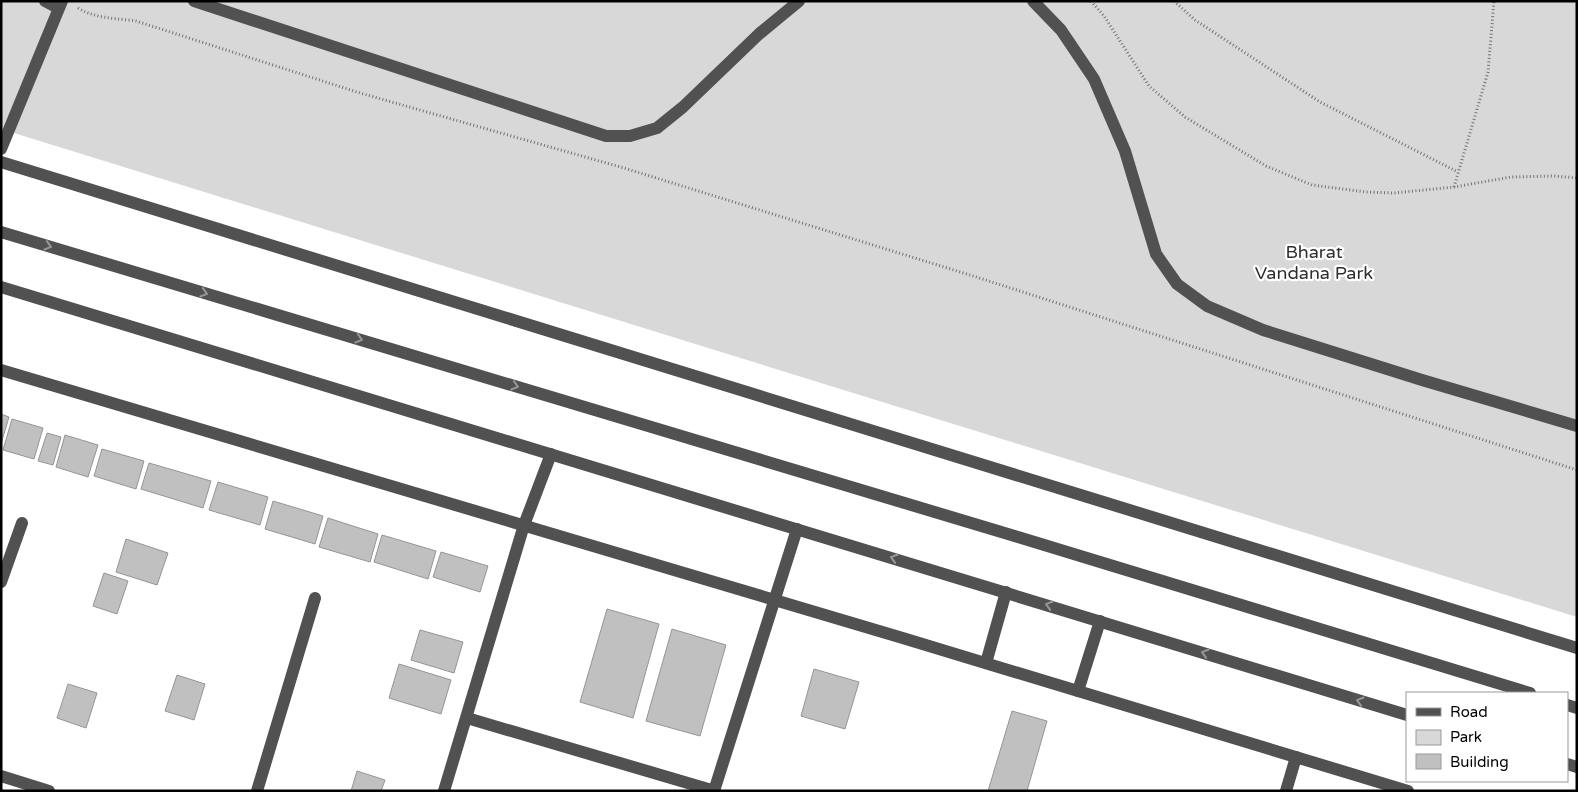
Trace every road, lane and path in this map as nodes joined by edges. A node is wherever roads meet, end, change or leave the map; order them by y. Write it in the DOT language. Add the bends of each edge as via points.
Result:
graph roads {
  1 [pos="45,1"];
  2 [pos="194,1"];
  3 [pos="799,1"];
  4 [pos="1033,1"];
  5 [pos="1091,1"];
  6 [pos="1174,1"];
  7 [pos="1494,1"];
  8 [pos="65,5"];
  9 [pos="1,149"];
  10 [pos="1,162"];
  11 [pos="1458,172"];
  12 [pos="1577,178"];
  13 [pos="1454,187"];
  14 [pos="1,232"];
  15 [pos="1,287"];
  16 [pos="1,370"];
  17 [pos="1577,426"];
  18 [pos="551,454"];
  19 [pos="1577,470"];
  20 [pos="22,523"];
  21 [pos="524,525"];
  22 [pos="797,529"];
  23 [pos="1,582"];
  24 [pos="1006,592"];
  25 [pos="315,598"];
  26 [pos="774,600"];
  27 [pos="1100,620"];
  28 [pos="1577,648"];
  29 [pos="986,663"];
  30 [pos="1078,691"];
  31 [pos="1527,692"];
  32 [pos="1406,715"];
  33 [pos="467,718"];
  34 [pos="1296,757"];
  35 [pos="1,776"];
  36 [pos="49,791"];
  37 [pos="257,791"];
  38 [pos="444,791"];
  39 [pos="714,791"];
  40 [pos="1286,791"];
  41 [pos="1408,791"];
  1 -- 8 [label="street"];
  2 -- 3 [label="street" via="579,128 606,136 630,136 657,128"];
  4 -- 17 [label="street" via="1061,30 1094,79 1125,151 1156,254 1177,284 1207,306 1263,330"];
  5 -- 13 [label="path" via="1148,86 1185,117 1266,166 1312,184 1366,192 1394,193"];
  6 -- 11 [label="path" via="1195,20 1320,102"];
  7 -- 11 [label="path" via="1488,72"];
  8 -- 9 [label="street" via="49,31"];
  8 -- 19 [label="path" via="100,18 136,21 360,93 624,168"];
  10 -- 28 [label="street"];
  11 -- 13 [label="path"];
  12 -- 13 [label="path" via="1511,177"];
  14 -- 31 [label="street, one-way"];
  15 -- 18 [label="street"];
  16 -- 21 [label="street"];
  18 -- 21 [label="street"];
  18 -- 22 [label="street"];
  20 -- 23 [label="street"];
  21 -- 26 [label="street"];
  21 -- 33 [label="street"];
  24 -- 22 [label="street, one-way"];
  22 -- 26 [label="street"];
  27 -- 24 [label="street, one-way"];
  24 -- 29 [label="street"];
  25 -- 37 [label="street"];
  26 -- 29 [label="street"];
  26 -- 39 [label="street"];
  27 -- 30 [label="street"];
  32 -- 27 [label="street, one-way"];
  29 -- 30 [label="street"];
  30 -- 34 [label="street"];
  33 -- 38 [label="street"];
  33 -- 39 [label="street"];
  34 -- 40 [label="street"];
  34 -- 41 [label="street"];
  35 -- 36 [label="street"];
}
